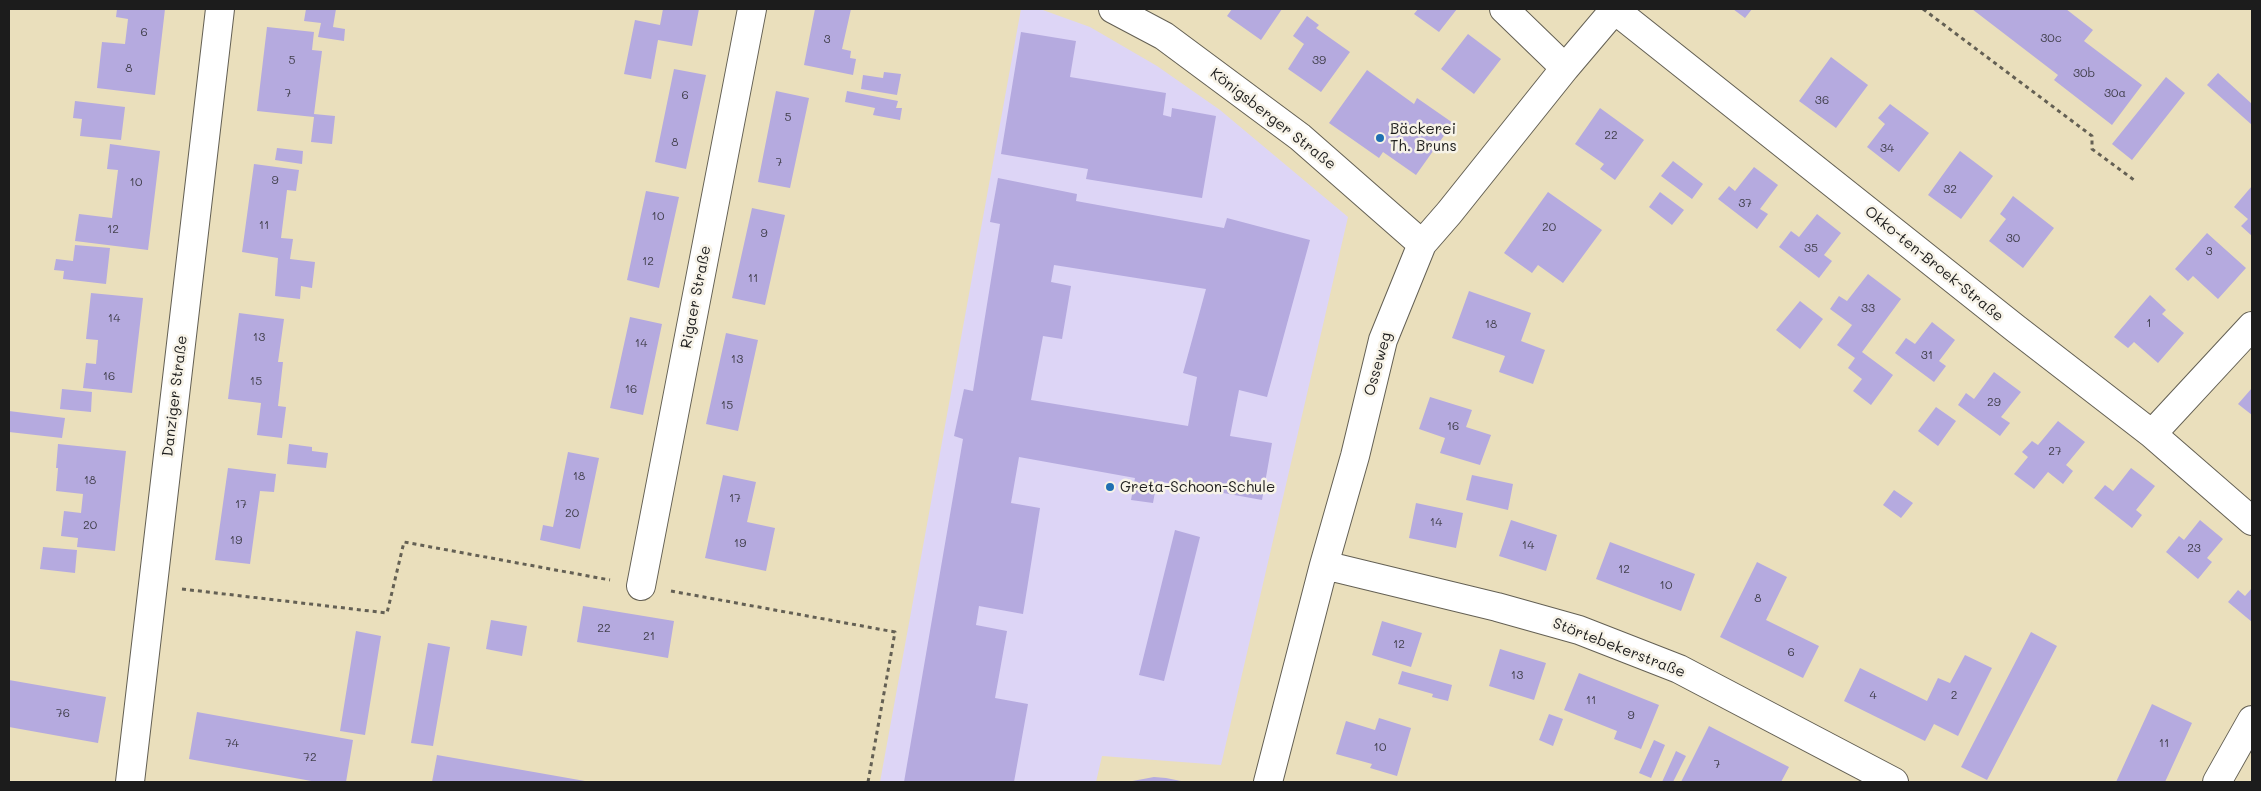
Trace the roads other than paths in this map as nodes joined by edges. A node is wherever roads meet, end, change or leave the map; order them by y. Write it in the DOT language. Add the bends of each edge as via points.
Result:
graph roads {
  1 [pos="220,9"];
  2 [pos="752,9"];
  3 [pos="1113,9"];
  4 [pos="1504,9"];
  5 [pos="1615,9"];
  6 [pos="1565,68"];
  7 [pos="1422,244"];
  8 [pos="2252,326"];
  9 [pos="2152,434"];
  10 [pos="2252,521"];
  11 [pos="1324,564"];
  12 [pos="641,586"];
  13 [pos="2252,720"];
  14 [pos="130,782"];
  15 [pos="1268,782"];
  16 [pos="1894,782"];
  17 [pos="2217,782"];
  1 -- 14 [label="street, Danziger Straße"];
  2 -- 12 [label="street, Rigaer Straße"];
  3 -- 7 [label="street, Königsberger Straße" via="1164,36 1300,137"];
  4 -- 6 [label="street"];
  5 -- 6 [label="street, Osseweg"];
  5 -- 9 [label="street, Okko-ten-Broek-Straße"];
  6 -- 7 [label="street, Osseweg"];
  7 -- 11 [label="street, Osseweg" via="1383,340"];
  8 -- 9 [label="street"];
  9 -- 10 [label="street, Okko-ten-Broek-Straße"];
  11 -- 15 [label="street, Osseweg"];
  11 -- 16 [label="street, Störtebekerstraße" via="1580,630 1679,669"];
  13 -- 17 [label="street"];
}
